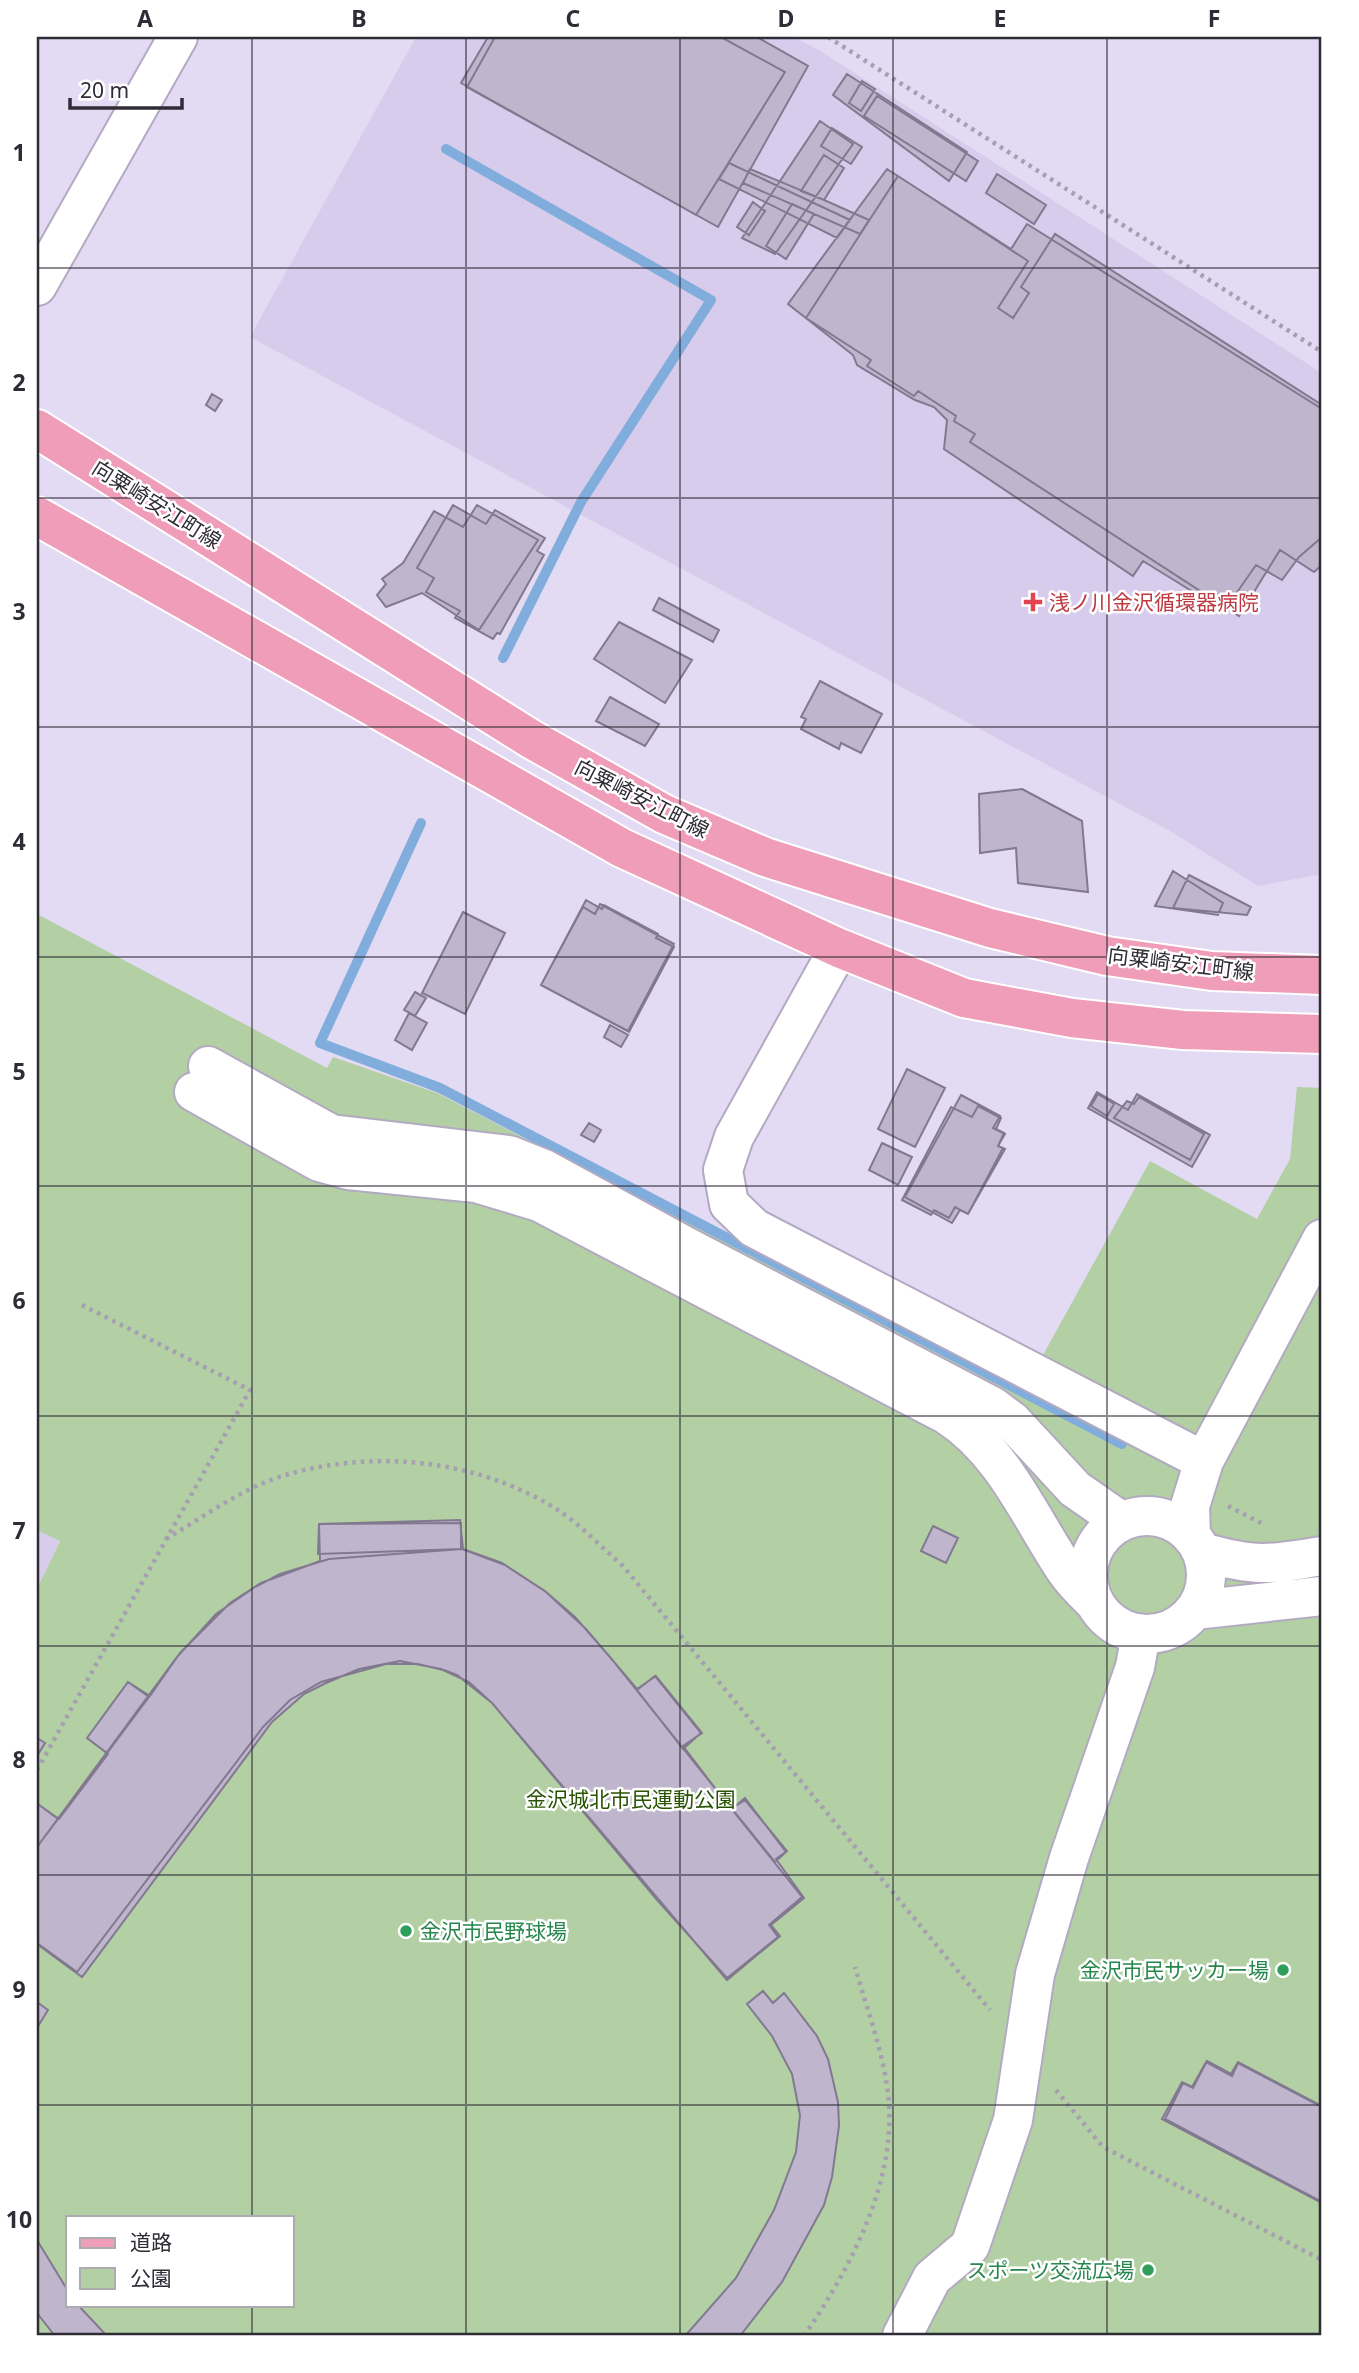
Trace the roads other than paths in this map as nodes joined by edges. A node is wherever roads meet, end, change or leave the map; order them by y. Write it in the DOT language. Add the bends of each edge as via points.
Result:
graph roads {
  1 [pos="178,37"];
  2 [pos="37,286"];
  3 [pos="37,429"];
  4 [pos="37,516"];
  5 [pos="839,948"];
  6 [pos="1322,975"];
  7 [pos="1322,1034"];
  8 [pos="1322,1239"];
  9 [pos="1201,1475"];
  10 [pos="1121,1521"];
  11 [pos="1197,1543"];
  12 [pos="1322,1556"];
  13 [pos="1322,1596"];
  14 [pos="1095,1603"];
  15 [pos="1195,1611"];
  16 [pos="1141,1634"];
  17 [pos="902,2336"];
  1 -- 2 [label="street"];
  3 -- 6 [label="main road, 向粟崎安江町線" via="531,738 664,814 849,886 990,928 1107,956 1212,971"];
  4 -- 5 [label="main road" via="622,848"];
  5 -- 7 [label="main road" via="964,998 1072,1018 1183,1030"];
  5 -- 9 [label="street" via="734,1137 723,1170 729,1204 754,1228"];
  8 -- 9 [label="street"];
  9 -- 11 [label="street" via="1190,1506"];
  10 -- 11 [label="street" via="1158,1516 1176,1523"];
  10 -- 14 [label="street" via="1106,1532 1089,1566 1088,1585"];
  10 -- 14 [label="street" via="1074,1489 1012,1421 992,1406 544,1169 509,1155 331,1134 201,1079 319,1162 348,1170 476,1183 539,1202 947,1415 972,1431 997,1460 1067,1574"];
  11 -- 12 [label="street" via="1248,1565"];
  11 -- 15 [label="street" via="1206,1572 1204,1592"];
  13 -- 15 [label="street"];
  14 -- 16 [label="street" via="1122,1629"];
  15 -- 16 [label="street" via="1161,1633"];
  16 -- 17 [label="street" via="1135,1667 1069,1857 1035,1974 1013,2120 970,2246 932,2277"];
}
